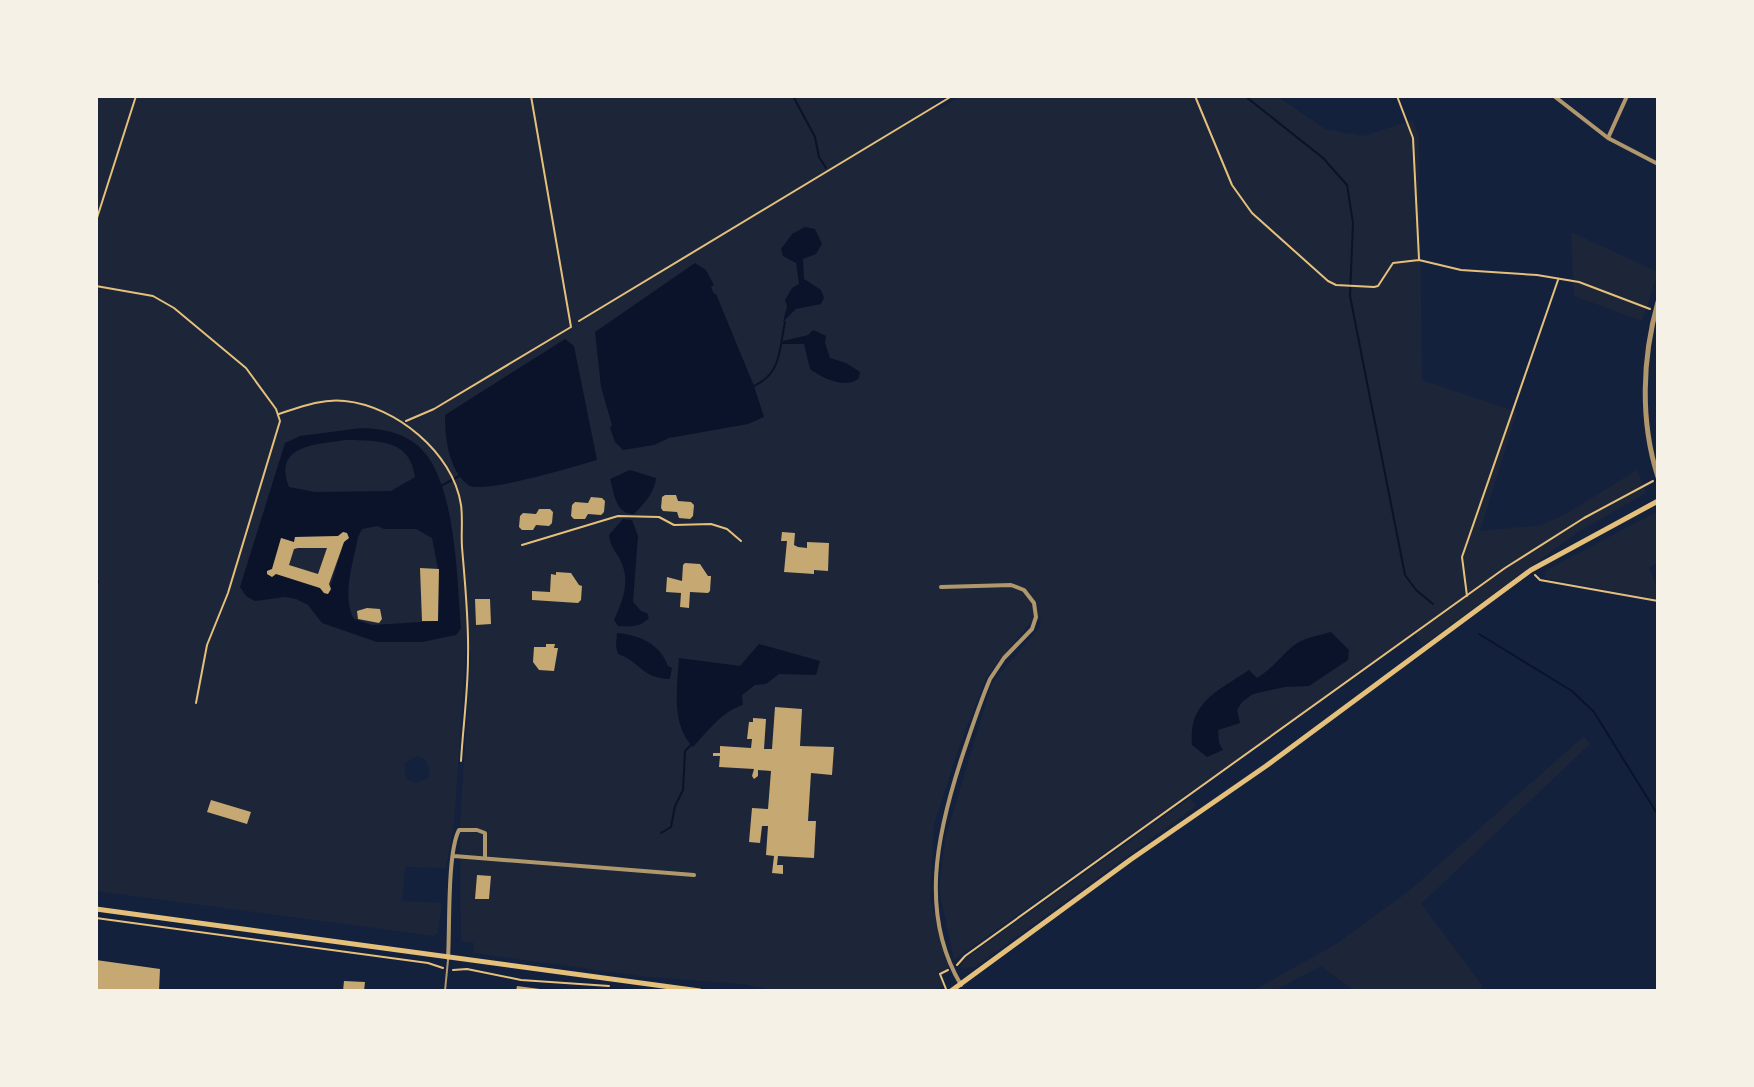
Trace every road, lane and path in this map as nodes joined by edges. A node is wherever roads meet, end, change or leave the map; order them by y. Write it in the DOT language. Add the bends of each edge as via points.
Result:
graph roads {
  1 [pos="136,96"];
  2 [pos="531,96"];
  3 [pos="952,96"];
  4 [pos="1195,96"];
  5 [pos="1397,96"];
  6 [pos="1554,96"];
  7 [pos="1627,96"];
  8 [pos="1608,138"];
  9 [pos="1658,164"];
  10 [pos="96,221"];
  11 [pos="1419,260"];
  12 [pos="1558,280"];
  13 [pos="96,286"];
  14 [pos="1658,302"];
  15 [pos="1655,311"];
  16 [pos="579,321"];
  17 [pos="278,414"];
  18 [pos="405,422"];
  19 [pos="1658,478"];
  20 [pos="1658,501"];
  21 [pos="741,541"];
  22 [pos="522,545"];
  23 [pos="1531,570"];
  24 [pos="941,587"];
  25 [pos="1467,597"];
  26 [pos="1658,601"];
  27 [pos="196,703"];
  28 [pos="461,761"];
  29 [pos="454,856"];
  30 [pos="485,859"];
  31 [pos="694,875"];
  32 [pos="96,909"];
  33 [pos="96,918"];
  34 [pos="448,958"];
  35 [pos="447,969"];
  36 [pos="952,969"];
  37 [pos="961,985"];
  38 [pos="618,987"];
  39 [pos="445,991"];
  40 [pos="700,991"];
  41 [pos="949,991"];
  42 [pos="966,991"];
  1 -- 10 [label="path"];
  2 -- 18 [label="path" via="571,327"];
  3 -- 16 [label="path"];
  4 -- 11 [label="path" via="1232,185 1252,213 1328,281 1378,286 1393,263"];
  5 -- 11 [label="path" via="1413,138"];
  6 -- 8 [label="street"];
  7 -- 8 [label="street"];
  8 -- 9 [label="street"];
  11 -- 12 [label="path"];
  12 -- 15 [label="path" via="1579,282"];
  12 -- 25 [label="path" via="1462,557"];
  13 -- 17 [label="path" via="153,296 174,308 246,368"];
  14 -- 15 [label="street"];
  15 -- 19 [label="street" via="1646,426"];
  17 -- 18 [label="path" via="319,402 347,401"];
  17 -- 27 [label="path" via="228,593 204,656"];
  18 -- 28 [label="path" via="434,451 461,506 468,636"];
  19 -- 25 [label="path" via="1562,530"];
  20 -- 23 [label="main road"];
  21 -- 22 [label="path" via="711,524 674,525 659,517 618,516"];
  23 -- 26 [label="path" via="1540,580"];
  23 -- 37 [label="main road"];
  24 -- 36 [label="street" via="1011,585 1031,597 1036,611 1032,629 990,679 941,826 935,888"];
  25 -- 36 [label="path"];
  29 -- 30 [label="street"];
  29 -- 30 [label="street" via="457,833 468,829 485,833"];
  29 -- 34 [label="street"];
  30 -- 31 [label="street"];
  32 -- 34 [label="main road"];
  33 -- 35 [label="path"];
  34 -- 35 [label="lane"];
  34 -- 40 [label="main road"];
  35 -- 38 [label="path"];
  35 -- 39 [label="lane"];
  36 -- 37 [label="street"];
  36 -- 41 [label="path" via="940,974"];
  37 -- 41 [label="main road"];
  37 -- 42 [label="main road"];
}
